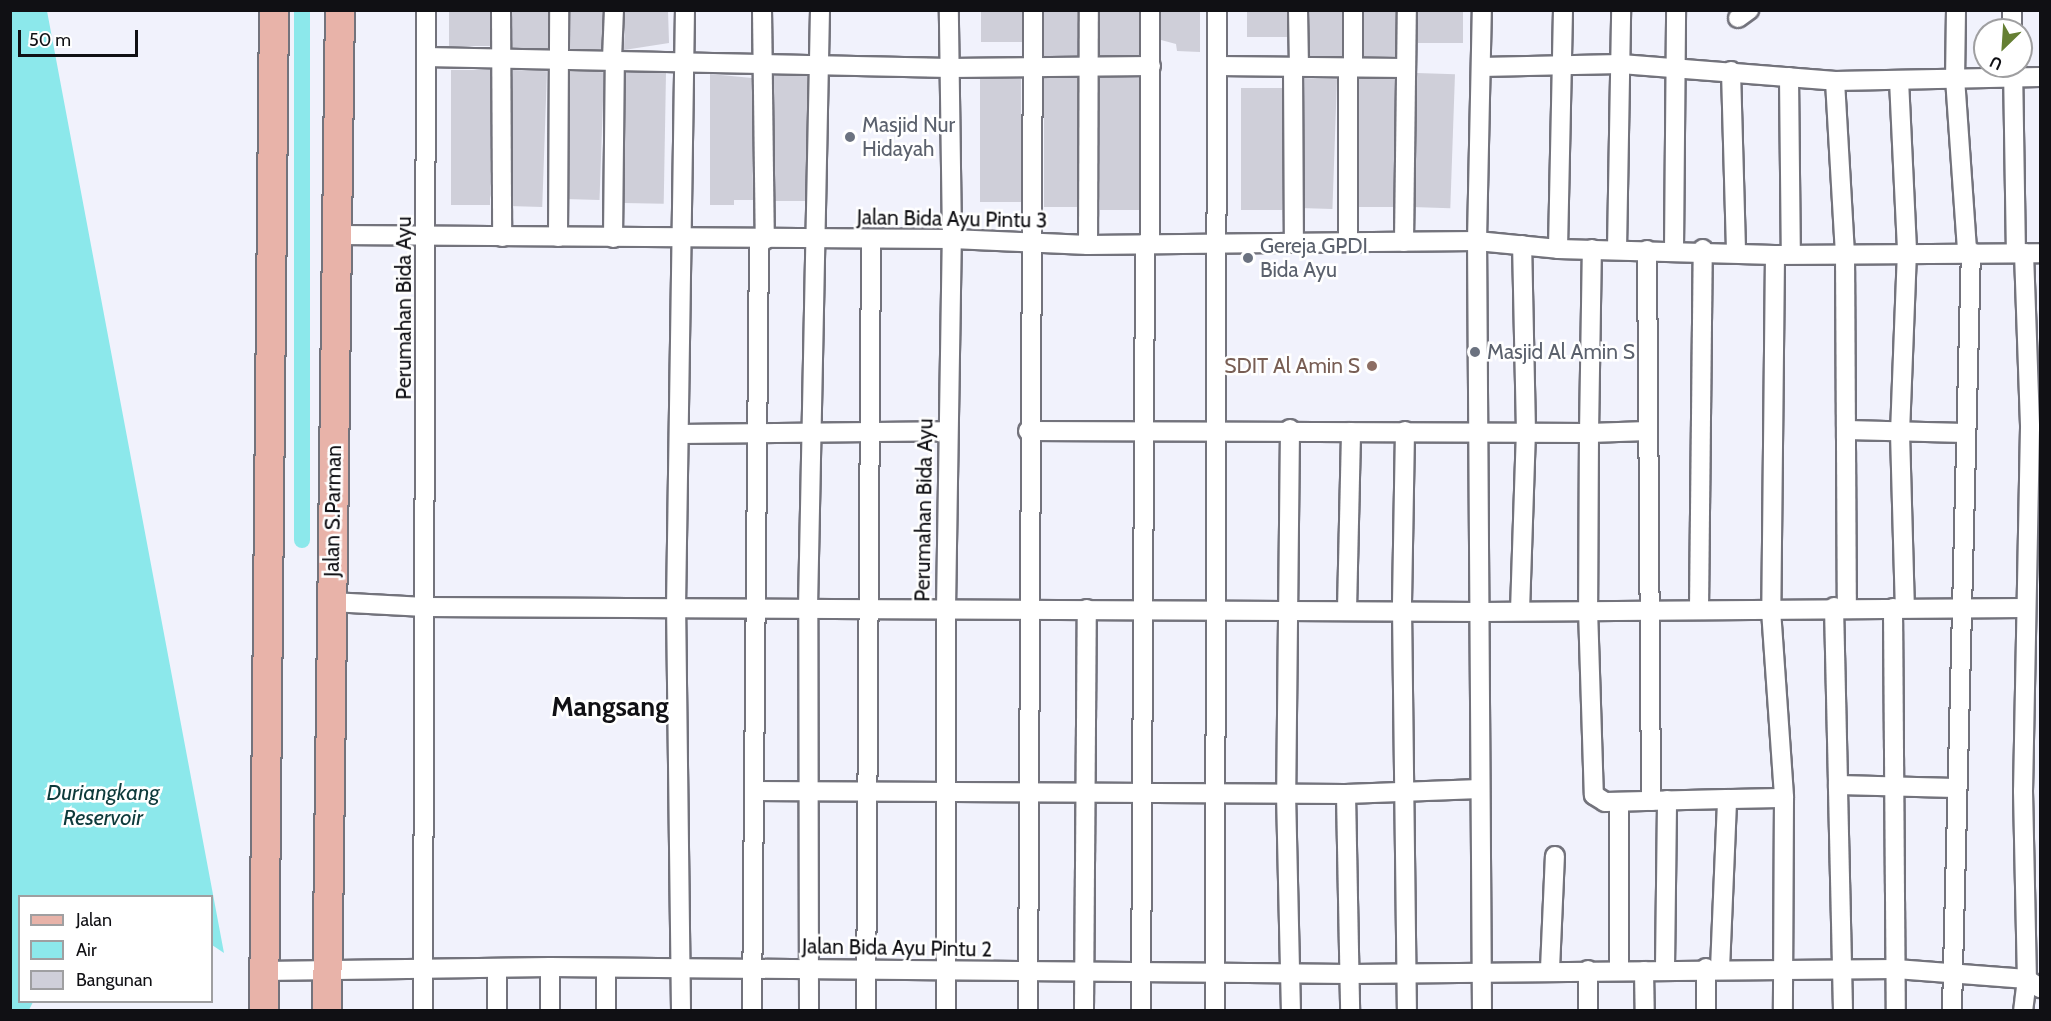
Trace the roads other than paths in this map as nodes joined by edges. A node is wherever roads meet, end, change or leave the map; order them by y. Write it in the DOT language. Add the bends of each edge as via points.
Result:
graph roads {
  1 [pos="274,10"];
  2 [pos="340,10"];
  3 [pos="426,10"];
  4 [pos="501,10"];
  5 [pos="559,10"];
  6 [pos="614,10"];
  7 [pos="685,10"];
  8 [pos="762,10"];
  9 [pos="820,10"];
  10 [pos="949,10"];
  11 [pos="1033,10"];
  12 [pos="1089,10"];
  13 [pos="1150,10"];
  14 [pos="1217,10"];
  15 [pos="1298,10"];
  16 [pos="1353,10"];
  17 [pos="1407,10"];
  18 [pos="1482,10"];
  19 [pos="1563,10"];
  20 [pos="1621,10"];
  21 [pos="1676,10"];
  22 [pos="1956,10"];
  23 [pos="426,57"];
  24 [pos="501,58"];
  25 [pos="558,58"];
  26 [pos="613,59"];
  27 [pos="684,60"];
  28 [pos="761,62"];
  29 [pos="819,64"];
  30 [pos="1621,64"];
  31 [pos="1563,65"];
  32 [pos="1152,66"];
  33 [pos="1218,66"];
  34 [pos="1677,66"];
  35 [pos="1033,67"];
  36 [pos="1089,67"];
  37 [pos="1296,67"];
  38 [pos="1351,67"];
  39 [pos="1481,67"];
  40 [pos="949,68"];
  41 [pos="1405,68"];
  42 [pos="1731,71"];
  43 [pos="1973,76"];
  44 [pos="1789,77"];
  45 [pos="1955,78"];
  46 [pos="2013,78"];
  47 [pos="1899,80"];
  48 [pos="1835,81"];
  49 [pos="336,235"];
  50 [pos="427,237"];
  51 [pos="502,237"];
  52 [pos="558,237"];
  53 [pos="613,238"];
  54 [pos="871,239"];
  55 [pos="952,239"];
  56 [pos="683,240"];
  57 [pos="762,240"];
  58 [pos="815,240"];
  59 [pos="1477,241"];
  60 [pos="1035,242"];
  61 [pos="1220,242"];
  62 [pos="1294,242"];
  63 [pos="1348,242"];
  64 [pos="1404,242"];
  65 [pos="1088,244"];
  66 [pos="1147,244"];
  67 [pos="1522,246"];
  68 [pos="1558,249"];
  69 [pos="1592,249"];
  70 [pos="1617,249"];
  71 [pos="1703,249"];
  72 [pos="1647,250"];
  73 [pos="1674,250"];
  74 [pos="1736,251"];
  75 [pos="1907,251"];
  76 [pos="1969,251"];
  77 [pos="1845,252"];
  78 [pos="2027,253"];
  79 [pos="1783,254"];
  80 [pos="2035,427"];
  81 [pos="1290,429"];
  82 [pos="1479,430"];
  83 [pos="1847,430"];
  84 [pos="948,431"];
  85 [pos="1028,431"];
  86 [pos="1144,431"];
  87 [pos="1405,431"];
  88 [pos="1648,431"];
  89 [pos="813,432"];
  90 [pos="867,432"];
  91 [pos="1351,432"];
  92 [pos="1526,432"];
  93 [pos="757,433"];
  94 [pos="1216,433"];
  95 [pos="1589,433"];
  96 [pos="1900,433"];
  97 [pos="1965,433"];
  98 [pos="679,434"];
  99 [pos="2035,521"];
  100 [pos="331,602"];
  101 [pos="425,607"];
  102 [pos="676,608"];
  103 [pos="753,608"];
  104 [pos="808,608"];
  105 [pos="1213,608"];
  106 [pos="1402,608"];
  107 [pos="1840,608"];
  108 [pos="1899,608"];
  109 [pos="2026,608"];
  110 [pos="867,609"];
  111 [pos="946,609"];
  112 [pos="1030,609"];
  113 [pos="1087,609"];
  114 [pos="1143,609"];
  115 [pos="1288,609"];
  116 [pos="1588,609"];
  117 [pos="1647,609"];
  118 [pos="1699,609"];
  119 [pos="1347,610"];
  120 [pos="1771,610"];
  121 [pos="1959,610"];
  122 [pos="1520,611"];
  123 [pos="1481,612"];
  124 [pos="1838,785"];
  125 [pos="1891,785"];
  126 [pos="1956,788"];
  127 [pos="945,789"];
  128 [pos="1480,789"];
  129 [pos="866,790"];
  130 [pos="754,791"];
  131 [pos="809,791"];
  132 [pos="1027,791"];
  133 [pos="1085,791"];
  134 [pos="1405,791"];
  135 [pos="1143,792"];
  136 [pos="1214,793"];
  137 [pos="1286,793"];
  138 [pos="1346,794"];
  139 [pos="1784,798"];
  140 [pos="1727,799"];
  141 [pos="1659,801"];
  142 [pos="1619,802"];
  143 [pos="1555,856"];
  144 [pos="550,967"];
  145 [pos="497,968"];
  146 [pos="1665,968"];
  147 [pos="1713,968"];
  148 [pos="1784,968"];
  149 [pos="606,969"];
  150 [pos="681,969"];
  151 [pos="752,969"];
  152 [pos="1550,969"];
  153 [pos="1842,969"];
  154 [pos="1896,969"];
  155 [pos="423,970"];
  156 [pos="810,970"];
  157 [pos="865,970"];
  158 [pos="1482,970"];
  159 [pos="1587,970"];
  160 [pos="1644,970"];
  161 [pos="273,971"];
  162 [pos="946,971"];
  163 [pos="1619,971"];
  164 [pos="1952,971"];
  165 [pos="1028,972"];
  166 [pos="1083,972"];
  167 [pos="320,973"];
  168 [pos="1141,973"];
  169 [pos="1408,973"];
  170 [pos="1215,974"];
  171 [pos="1291,974"];
  172 [pos="1350,974"];
  173 [pos="2033,984"];
  174 [pos="264,1011"];
  175 [pos="327,1011"];
  176 [pos="423,1011"];
  177 [pos="497,1011"];
  178 [pos="550,1011"];
  179 [pos="606,1011"];
  180 [pos="681,1011"];
  181 [pos="752,1011"];
  182 [pos="809,1011"];
  183 [pos="866,1011"];
  184 [pos="946,1011"];
  185 [pos="1028,1011"];
  186 [pos="1084,1011"];
  187 [pos="1141,1011"];
  188 [pos="1215,1011"];
  189 [pos="1291,1011"];
  190 [pos="1350,1011"];
  191 [pos="1407,1011"];
  192 [pos="1482,1011"];
  193 [pos="1588,1011"];
  194 [pos="1645,1011"];
  195 [pos="1706,1011"];
  196 [pos="1783,1011"];
  197 [pos="1843,1011"];
  198 [pos="1896,1011"];
  199 [pos="1952,1011"];
  200 [pos="2023,1011"];
  1 -- 161 [label="main road"];
  2 -- 49 [label="main road, Jalan S.Parman"];
  3 -- 23 [label="street, Perumahan Bida Ayu"];
  4 -- 24 [label="street"];
  5 -- 25 [label="street"];
  6 -- 26 [label="street"];
  7 -- 27 [label="street"];
  8 -- 28 [label="street"];
  9 -- 29 [label="street"];
  10 -- 40 [label="street, Perumahan Bida Ayu"];
  11 -- 35 [label="street"];
  12 -- 36 [label="street"];
  13 -- 32 [label="street"];
  14 -- 33 [label="street"];
  15 -- 37 [label="street"];
  16 -- 38 [label="street"];
  17 -- 41 [label="street"];
  18 -- 39 [label="street"];
  19 -- 31 [label="street"];
  20 -- 30 [label="street"];
  21 -- 34 [label="street"];
  22 -- 45 [label="street"];
  23 -- 24 [label="street"];
  23 -- 50 [label="street, Perumahan Bida Ayu"];
  24 -- 25 [label="street"];
  24 -- 51 [label="street"];
  25 -- 26 [label="street"];
  25 -- 52 [label="street"];
  26 -- 27 [label="street"];
  26 -- 53 [label="street"];
  27 -- 28 [label="street"];
  27 -- 56 [label="street"];
  28 -- 29 [label="street"];
  28 -- 57 [label="street"];
  29 -- 40 [label="street"];
  29 -- 58 [label="street"];
  30 -- 31 [label="street"];
  30 -- 34 [label="street"];
  30 -- 70 [label="street"];
  31 -- 39 [label="street"];
  31 -- 68 [label="street"];
  32 -- 36 [label="street"];
  32 -- 66 [label="street"];
  33 -- 37 [label="street"];
  33 -- 61 [label="street"];
  34 -- 42 [label="street"];
  34 -- 73 [label="street"];
  35 -- 36 [label="street"];
  35 -- 40 [label="street"];
  35 -- 60 [label="street"];
  36 -- 65 [label="street"];
  37 -- 38 [label="street"];
  37 -- 62 [label="street"];
  38 -- 41 [label="street"];
  38 -- 63 [label="street"];
  39 -- 59 [label="street"];
  40 -- 55 [label="street, Perumahan Bida Ayu"];
  41 -- 64 [label="street"];
  42 -- 44 [label="street"];
  42 -- 74 [label="street"];
  43 -- 45 [label="street"];
  44 -- 48 [label="street"];
  44 -- 79 [label="street"];
  45 -- 47 [label="street"];
  45 -- 76 [label="street"];
  46 -- 78 [label="street"];
  47 -- 48 [label="street"];
  47 -- 75 [label="street"];
  48 -- 77 [label="street"];
  49 -- 50 [label="street, Jalan Bida Ayu Pintu 3"];
  49 -- 100 [label="main road, Jalan S.Parman"];
  50 -- 51 [label="street, Jalan Bida Ayu Pintu 3"];
  50 -- 101 [label="street, Perumahan Bida Ayu"];
  51 -- 52 [label="street, Jalan Bida Ayu Pintu 3"];
  52 -- 53 [label="street, Jalan Bida Ayu Pintu 3"];
  53 -- 56 [label="street, Jalan Bida Ayu Pintu 3"];
  54 -- 55 [label="street, Jalan Bida Ayu Pintu 3"];
  54 -- 58 [label="street, Jalan Bida Ayu Pintu 3"];
  54 -- 90 [label="street"];
  55 -- 60 [label="street, Jalan Bida Ayu Pintu 3"];
  55 -- 84 [label="street, Perumahan Bida Ayu"];
  56 -- 57 [label="street, Jalan Bida Ayu Pintu 3"];
  56 -- 98 [label="street"];
  57 -- 58 [label="street, Jalan Bida Ayu Pintu 3"];
  57 -- 93 [label="street"];
  58 -- 89 [label="street"];
  59 -- 64 [label="street, Jalan Bida Ayu Pintu 3"];
  59 -- 67 [label="street, Jalan Bida Ayu Pintu 3"];
  59 -- 82 [label="street"];
  60 -- 65 [label="street, Jalan Bida Ayu Pintu 3"];
  60 -- 85 [label="street"];
  61 -- 62 [label="street, Jalan Bida Ayu Pintu 3"];
  61 -- 66 [label="street, Jalan Bida Ayu Pintu 3"];
  61 -- 94 [label="street"];
  62 -- 63 [label="street, Jalan Bida Ayu Pintu 3"];
  63 -- 64 [label="street, Jalan Bida Ayu Pintu 3"];
  65 -- 66 [label="street, Jalan Bida Ayu Pintu 3"];
  66 -- 86 [label="street"];
  67 -- 68 [label="street, Jalan Bida Ayu Pintu 3"];
  67 -- 92 [label="street"];
  68 -- 69 [label="street, Jalan Bida Ayu Pintu 3"];
  69 -- 70 [label="street, Jalan Bida Ayu Pintu 3"];
  69 -- 95 [label="street"];
  70 -- 72 [label="street, Jalan Bida Ayu Pintu 3"];
  71 -- 73 [label="street, Jalan Bida Ayu Pintu 3"];
  71 -- 74 [label="street, Jalan Bida Ayu Pintu 3"];
  71 -- 118 [label="street"];
  72 -- 73 [label="street, Jalan Bida Ayu Pintu 3"];
  72 -- 88 [label="street"];
  74 -- 79 [label="street, Jalan Bida Ayu Pintu 3"];
  75 -- 76 [label="street, Jalan Bida Ayu Pintu 3"];
  75 -- 77 [label="street, Jalan Bida Ayu Pintu 3"];
  75 -- 96 [label="street"];
  76 -- 78 [label="street, Jalan Bida Ayu Pintu 3"];
  76 -- 97 [label="street"];
  77 -- 79 [label="street, Jalan Bida Ayu Pintu 3"];
  77 -- 83 [label="street"];
  78 -- 80 [label="street"];
  79 -- 120 [label="street"];
  80 -- 99 [label="street"];
  81 -- 91 [label="street"];
  81 -- 94 [label="street"];
  81 -- 115 [label="street"];
  82 -- 87 [label="street"];
  82 -- 92 [label="street"];
  82 -- 123 [label="street"];
  83 -- 96 [label="street"];
  83 -- 107 [label="street"];
  84 -- 90 [label="street"];
  84 -- 111 [label="street, Perumahan Bida Ayu"];
  85 -- 86 [label="street"];
  85 -- 112 [label="street"];
  86 -- 94 [label="street"];
  86 -- 114 [label="street"];
  87 -- 91 [label="street"];
  87 -- 106 [label="street"];
  88 -- 95 [label="street"];
  88 -- 117 [label="street"];
  89 -- 90 [label="street"];
  89 -- 93 [label="street"];
  89 -- 104 [label="street"];
  90 -- 110 [label="street"];
  91 -- 119 [label="street"];
  92 -- 95 [label="street"];
  92 -- 122 [label="street"];
  93 -- 98 [label="street"];
  93 -- 103 [label="street"];
  94 -- 105 [label="street"];
  95 -- 116 [label="street"];
  96 -- 97 [label="street"];
  96 -- 108 [label="street"];
  97 -- 121 [label="street"];
  98 -- 102 [label="street"];
  99 -- 109 [label="street"];
  100 -- 101 [label="street"];
  100 -- 167 [label="main road, Jalan S.Parman"];
  101 -- 102 [label="street"];
  101 -- 155 [label="street, Perumahan Bida Ayu"];
  102 -- 103 [label="street"];
  102 -- 150 [label="street"];
  103 -- 104 [label="street"];
  103 -- 130 [label="street"];
  104 -- 110 [label="street"];
  104 -- 131 [label="street"];
  105 -- 114 [label="street"];
  105 -- 115 [label="street"];
  105 -- 136 [label="street"];
  106 -- 119 [label="street"];
  106 -- 123 [label="street"];
  106 -- 134 [label="street"];
  107 -- 108 [label="street"];
  107 -- 120 [label="street"];
  107 -- 124 [label="street"];
  108 -- 121 [label="street"];
  108 -- 125 [label="street"];
  109 -- 121 [label="street"];
  109 -- 173 [label="street"];
  110 -- 111 [label="street"];
  110 -- 129 [label="street"];
  111 -- 112 [label="street"];
  111 -- 127 [label="street, Perumahan Bida Ayu"];
  112 -- 113 [label="street"];
  112 -- 132 [label="street"];
  113 -- 114 [label="street"];
  113 -- 133 [label="street"];
  114 -- 135 [label="street"];
  115 -- 119 [label="street"];
  115 -- 137 [label="street"];
  116 -- 117 [label="street"];
  116 -- 122 [label="street"];
  116 -- 142 [label="street" via="1594,795 1605,802"];
  117 -- 118 [label="street"];
  117 -- 141 [label="street"];
  118 -- 120 [label="street"];
  120 -- 139 [label="street"];
  121 -- 126 [label="street"];
  122 -- 123 [label="street"];
  123 -- 128 [label="street"];
  124 -- 125 [label="street"];
  124 -- 153 [label="street"];
  125 -- 126 [label="street"];
  125 -- 154 [label="street"];
  126 -- 164 [label="street"];
  127 -- 129 [label="street"];
  127 -- 132 [label="street"];
  127 -- 162 [label="street, Perumahan Bida Ayu"];
  128 -- 134 [label="street"];
  128 -- 158 [label="street"];
  129 -- 131 [label="street"];
  129 -- 157 [label="street"];
  130 -- 131 [label="street"];
  130 -- 151 [label="street"];
  131 -- 156 [label="street"];
  132 -- 133 [label="street"];
  132 -- 165 [label="street"];
  133 -- 135 [label="street"];
  133 -- 166 [label="street"];
  134 -- 138 [label="street"];
  134 -- 169 [label="street"];
  135 -- 136 [label="street"];
  135 -- 168 [label="street"];
  136 -- 137 [label="street"];
  136 -- 170 [label="street"];
  137 -- 138 [label="street"];
  137 -- 171 [label="street"];
  138 -- 172 [label="street"];
  139 -- 140 [label="street"];
  139 -- 148 [label="street"];
  140 -- 141 [label="street"];
  140 -- 147 [label="street"];
  141 -- 142 [label="street"];
  141 -- 146 [label="street"];
  142 -- 163 [label="street"];
  143 -- 152 [label="street"];
  144 -- 145 [label="street, Jalan Bida Ayu Pintu 2"];
  144 -- 149 [label="street, Jalan Bida Ayu Pintu 2"];
  144 -- 178 [label="street"];
  145 -- 155 [label="street, Jalan Bida Ayu Pintu 2"];
  145 -- 177 [label="street"];
  146 -- 147 [label="street, Jalan Bida Ayu Pintu 2"];
  146 -- 160 [label="street, Jalan Bida Ayu Pintu 2"];
  147 -- 148 [label="street, Jalan Bida Ayu Pintu 2"];
  147 -- 195 [label="street"];
  148 -- 153 [label="street, Jalan Bida Ayu Pintu 2"];
  148 -- 196 [label="street"];
  149 -- 150 [label="street, Jalan Bida Ayu Pintu 2"];
  149 -- 179 [label="street"];
  150 -- 151 [label="street, Jalan Bida Ayu Pintu 2"];
  150 -- 180 [label="street"];
  151 -- 156 [label="street, Jalan Bida Ayu Pintu 2"];
  151 -- 181 [label="street"];
  152 -- 158 [label="street, Jalan Bida Ayu Pintu 2"];
  152 -- 159 [label="street, Jalan Bida Ayu Pintu 2"];
  153 -- 154 [label="street, Jalan Bida Ayu Pintu 2"];
  153 -- 197 [label="street"];
  154 -- 164 [label="street, Jalan Bida Ayu Pintu 2"];
  154 -- 198 [label="street"];
  155 -- 167 [label="street, Jalan Bida Ayu Pintu 2"];
  155 -- 176 [label="street, Perumahan Bida Ayu"];
  156 -- 157 [label="street, Jalan Bida Ayu Pintu 2"];
  156 -- 182 [label="street"];
  157 -- 162 [label="street, Jalan Bida Ayu Pintu 2"];
  157 -- 183 [label="street"];
  158 -- 169 [label="street, Jalan Bida Ayu Pintu 2"];
  158 -- 192 [label="street"];
  159 -- 163 [label="street, Jalan Bida Ayu Pintu 2"];
  159 -- 193 [label="street"];
  160 -- 163 [label="street, Jalan Bida Ayu Pintu 2"];
  160 -- 194 [label="street"];
  161 -- 167 [label="street"];
  161 -- 174 [label="main road"];
  162 -- 165 [label="street, Jalan Bida Ayu Pintu 2"];
  162 -- 184 [label="street, Perumahan Bida Ayu"];
  164 -- 173 [label="street, Jalan Bida Ayu Pintu 2"];
  164 -- 199 [label="street"];
  165 -- 166 [label="street, Jalan Bida Ayu Pintu 2"];
  165 -- 185 [label="street"];
  166 -- 168 [label="street, Jalan Bida Ayu Pintu 2"];
  166 -- 186 [label="street"];
  167 -- 175 [label="main road, Jalan S.Parman"];
  168 -- 170 [label="street, Jalan Bida Ayu Pintu 2"];
  168 -- 187 [label="street"];
  169 -- 172 [label="street, Jalan Bida Ayu Pintu 2"];
  169 -- 191 [label="street"];
  170 -- 171 [label="street, Jalan Bida Ayu Pintu 2"];
  170 -- 188 [label="street"];
  171 -- 172 [label="street, Jalan Bida Ayu Pintu 2"];
  171 -- 189 [label="street"];
  172 -- 190 [label="street"];
  173 -- 200 [label="street"];
}
